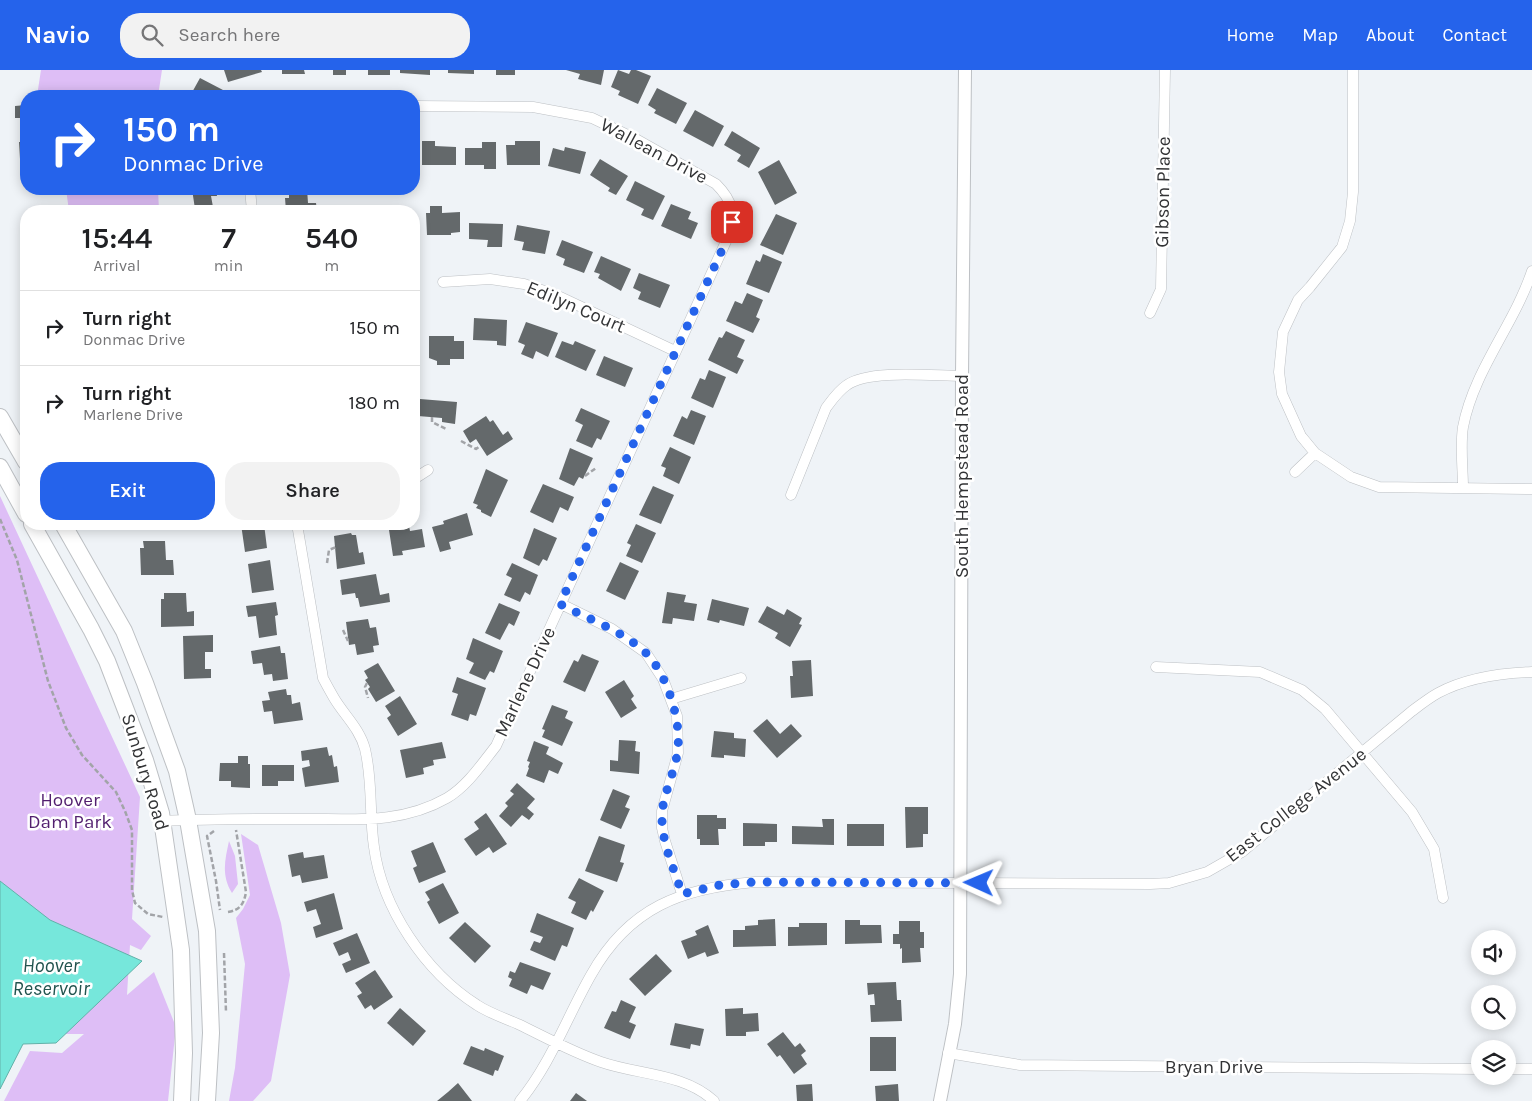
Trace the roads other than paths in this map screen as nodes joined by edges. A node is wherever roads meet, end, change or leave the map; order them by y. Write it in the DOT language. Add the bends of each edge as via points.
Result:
graph roads {
  1 [pos="965,70"];
  2 [pos="1165,70"];
  3 [pos="1353,70"];
  4 [pos="420,106"];
  5 [pos="732,207"];
  6 [pos="1532,271"];
  7 [pos="443,282"];
  8 [pos="1150,312"];
  9 [pos="675,351"];
  10 [pos="962,376"];
  11 [pos="0,417"];
  12 [pos="20,452"];
  13 [pos="1315,453"];
  14 [pos="0,467"];
  15 [pos="428,470"];
  16 [pos="1295,472"];
  17 [pos="420,475"];
  18 [pos="1464,488"];
  19 [pos="1532,489"];
  20 [pos="791,495"];
  21 [pos="20,503"];
  22 [pos="35,530"];
  23 [pos="66,530"];
  24 [pos="298,530"];
  25 [pos="560,604"];
  26 [pos="1156,667"];
  27 [pos="1532,672"];
  28 [pos="742,678"];
  29 [pos="672,699"];
  30 [pos="1362,754"];
  31 [pos="371,819"];
  32 [pos="188,820"];
  33 [pos="162,821"];
  34 [pos="960,883"];
  35 [pos="682,894"];
  36 [pos="1442,898"];
  37 [pos="557,1042"];
  38 [pos="948,1053"];
  39 [pos="1471,1069"];
  40 [pos="1516,1069"];
  41 [pos="1532,1069"];
  42 [pos="182,1101"];
  43 [pos="207,1101"];
  44 [pos="520,1101"];
  45 [pos="714,1101"];
  46 [pos="940,1101"];
  1 -- 10 [label="street, South Hempstead Road"];
  2 -- 8 [label="street, Gibson Place" via="1161,289"];
  3 -- 13 [label="street" via="1350,221 1342,247 1298,300 1283,332 1280,347 1282,394 1301,436"];
  4 -- 5 [label="street, Wallean Drive" via="533,107 592,118 716,184"];
  5 -- 9 [label="street, Marlene Drive" via="728,237"];
  6 -- 18 [label="street" via="1526,290 1475,385 1463,428"];
  7 -- 9 [label="street, Edilyn Court" via="490,279 524,284 556,295"];
  9 -- 25 [label="street, Marlene Drive"];
  10 -- 20 [label="street" via="878,376 848,384 826,408"];
  10 -- 34 [label="street, South Hempstead Road"];
  11 -- 12 [label="main road"];
  13 -- 16 [label="street"];
  13 -- 18 [label="street" via="1351,477 1379,487"];
  14 -- 21 [label="main road"];
  15 -- 17 [label="street"];
  18 -- 19 [label="street"];
  22 -- 33 [label="main road, Sunbury Road" via="107,661 145,760"];
  23 -- 32 [label="main road, Sunbury Road" via="124,631 146,683 176,771"];
  24 -- 31 [label="street" via="323,678 365,747 372,781"];
  25 -- 29 [label="street" via="612,629 646,653"];
  25 -- 31 [label="street, Marlene Drive" via="496,746 477,771 459,790 433,805 411,814"];
  26 -- 30 [label="street" via="1260,672 1282,680 1302,690 1325,709"];
  27 -- 30 [label="street, East College Avenue" via="1503,673 1476,679 1438,693"];
  28 -- 29 [label="street"];
  29 -- 35 [label="street" via="677,716 678,752 662,811 662,828"];
  30 -- 34 [label="street, East College Avenue" via="1242,852 1207,872 1169,883 1150,884"];
  30 -- 36 [label="street" via="1412,812 1434,849"];
  31 -- 32 [label="street, Marlene Drive"];
  31 -- 37 [label="street" via="376,860 390,902 410,938 429,962 477,1005"];
  32 -- 33 [label="street, Marlene Drive"];
  32 -- 43 [label="main road, Sunbury Road" via="207,931 212,1033"];
  33 -- 42 [label="main road, Sunbury Road" via="181,950"];
  34 -- 35 [label="street, East College Avenue" via="755,882 720,885"];
  34 -- 38 [label="street, South Hempstead Road" via="959,992"];
  35 -- 37 [label="street, East College Avenue" via="656,906 622,934 591,974"];
  37 -- 44 [label="street, East College Avenue"];
  37 -- 45 [label="street" via="600,1062 682,1081"];
  38 -- 39 [label="street, Bryan Drive" via="1020,1065"];
  38 -- 46 [label="street, South Hempstead Road"];
  40 -- 41 [label="street"];
}
